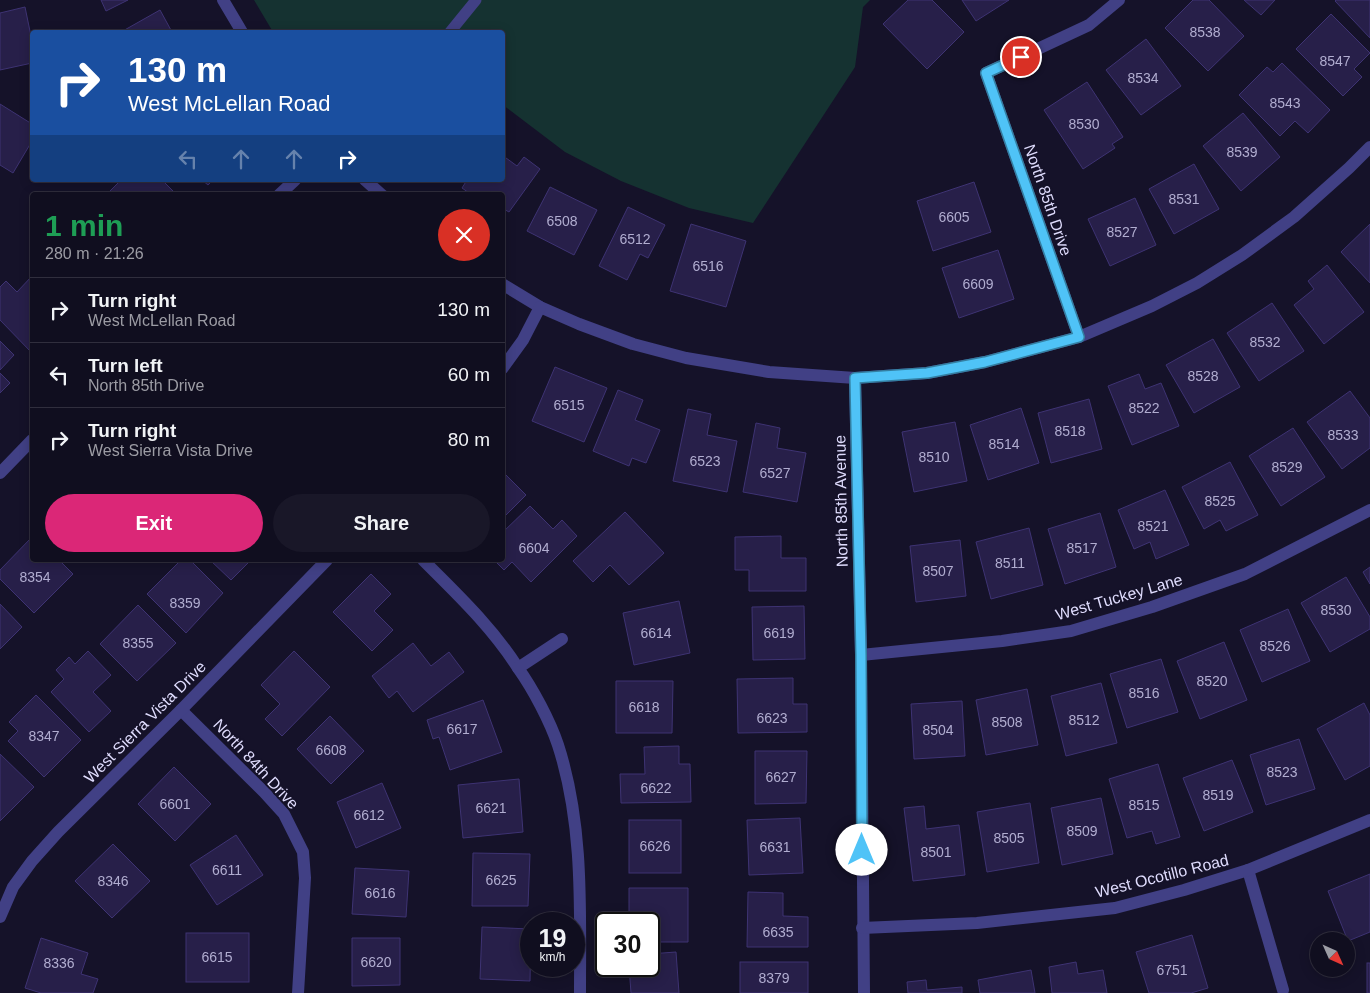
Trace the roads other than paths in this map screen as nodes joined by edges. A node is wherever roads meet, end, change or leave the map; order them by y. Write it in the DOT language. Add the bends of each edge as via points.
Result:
graph roads {
  1 [pos="223,0"];
  2 [pos="476,0"];
  3 [pos="1119,0"];
  4 [pos="241,30"];
  5 [pos="452,30"];
  6 [pos="1370,146"];
  7 [pos="293,182"];
  8 [pos="367,182"];
  9 [pos="282,192"];
  10 [pos="379,192"];
  11 [pos="505,286"];
  12 [pos="540,307"];
  13 [pos="1079,337"];
  14 [pos="505,365"];
  15 [pos="855,378"];
  16 [pos="30,442"];
  17 [pos="0,473"];
  18 [pos="1370,510"];
  19 [pos="325,562"];
  20 [pos="425,562"];
  21 [pos="562,639"];
  22 [pos="861,655"];
  23 [pos="518,668"];
  24 [pos="181,710"];
  25 [pos="1370,820"];
  26 [pos="1248,870"];
  27 [pos="0,917"];
  28 [pos="862,928"];
  29 [pos="1283,990"];
  30 [pos="298,993"];
  31 [pos="580,993"];
  32 [pos="864,993"];
  1 -- 4 [label="street"];
  2 -- 5 [label="lane"];
  3 -- 13 [label="street, North 85th Drive" via="1089,25 986,73"];
  6 -- 13 [label="street" via="1294,217 1242,255 1152,306"];
  7 -- 9 [label="street"];
  8 -- 10 [label="street"];
  11 -- 12 [label="street"];
  12 -- 14 [label="street" via="523,340"];
  12 -- 15 [label="street" via="634,344 686,358 769,372"];
  13 -- 15 [label="street" via="985,362 927,373"];
  15 -- 22 [label="street, North 85th Avenue"];
  16 -- 17 [label="street"];
  18 -- 22 [label="street, West Tuckey Lane" via="1245,574 1071,631"];
  19 -- 24 [label="street, West Sierra Vista Drive"];
  20 -- 23 [label="street" via="492,632"];
  21 -- 23 [label="street"];
  22 -- 28 [label="street, North 85th Avenue"];
  23 -- 31 [label="street" via="557,744 571,800 578,862"];
  24 -- 27 [label="street, West Sierra Vista Drive" via="45,846 13,887"];
  24 -- 30 [label="street, North 84th Drive" via="284,814 303,852 305,878"];
  25 -- 26 [label="street, West Ocotillo Road"];
  26 -- 28 [label="street, West Ocotillo Road" via="1116,908 977,923"];
  26 -- 29 [label="street"];
  28 -- 32 [label="street, North 85th Avenue"];
}
